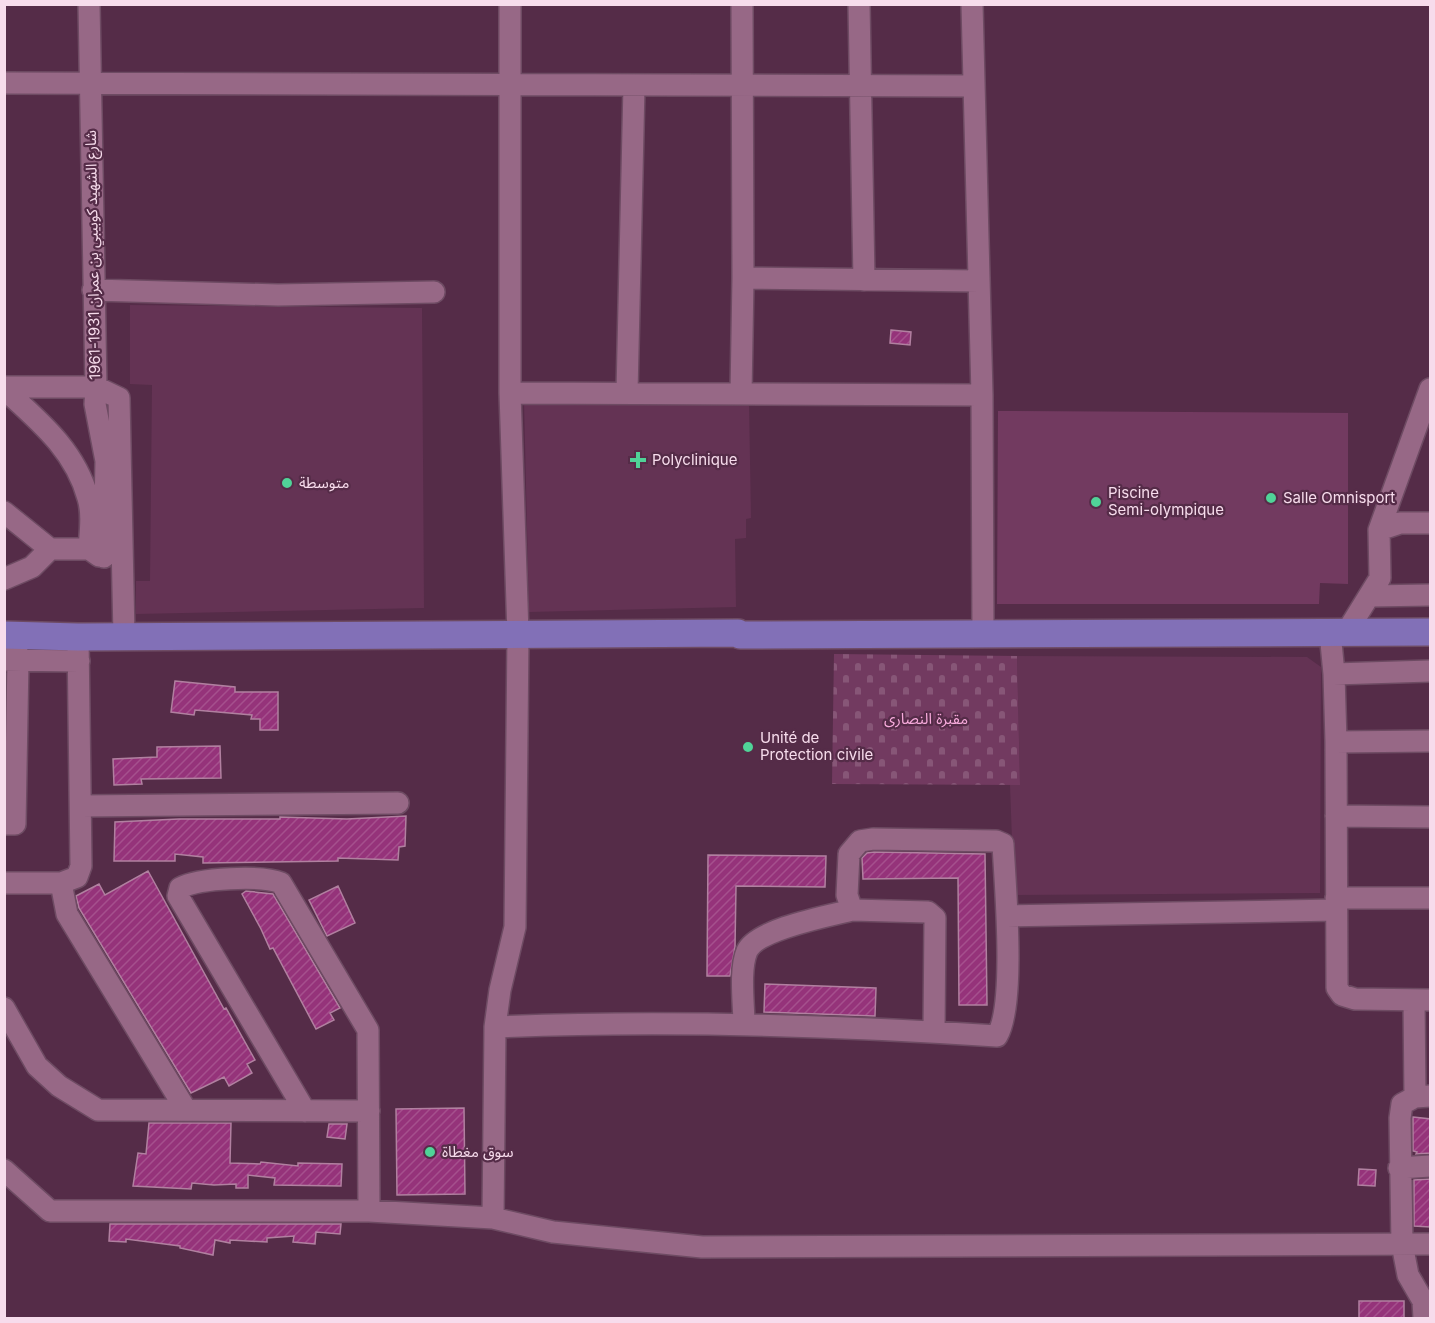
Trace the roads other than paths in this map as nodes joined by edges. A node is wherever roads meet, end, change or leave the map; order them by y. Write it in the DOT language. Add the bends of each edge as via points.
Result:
graph roads {
  1 [pos="89,4"];
  2 [pos="510,4"];
  3 [pos="742,4"];
  4 [pos="859,4"];
  5 [pos="972,4"];
  6 [pos="4,83"];
  7 [pos="90,85"];
  8 [pos="510,85"];
  9 [pos="634,86"];
  10 [pos="743,86"];
  11 [pos="860,86"];
  12 [pos="974,86"];
  13 [pos="743,278"];
  14 [pos="864,280"];
  15 [pos="979,281"];
  16 [pos="93,290"];
  17 [pos="434,292"];
  18 [pos="96,387"];
  19 [pos="4,388"];
  20 [pos="1431,389"];
  21 [pos="510,393"];
  22 [pos="627,393"];
  23 [pos="741,394"];
  24 [pos="982,395"];
  25 [pos="4,512"];
  26 [pos="1431,523"];
  27 [pos="1379,530"];
  28 [pos="50,549"];
  29 [pos="105,556"];
  30 [pos="4,579"];
  31 [pos="1431,595"];
  32 [pos="1370,596"];
  33 [pos="1338,632"];
  34 [pos="1431,632"];
  35 [pos="518,634"];
  36 [pos="983,634"];
  37 [pos="124,636"];
  38 [pos="11,648"];
  39 [pos="79,649"];
  40 [pos="1431,671"];
  41 [pos="1335,674"];
  42 [pos="10,719"];
  43 [pos="1431,741"];
  44 [pos="1336,742"];
  45 [pos="398,802"];
  46 [pos="81,806"];
  47 [pos="1336,816"];
  48 [pos="1431,817"];
  49 [pos="4,824"];
  50 [pos="4,883"];
  51 [pos="61,883"];
  52 [pos="1431,898"];
  53 [pos="1336,904"];
  54 [pos="852,910"];
  55 [pos="1007,916"];
  56 [pos="1422,1000"];
  57 [pos="4,1008"];
  58 [pos="744,1025"];
  59 [pos="495,1027"];
  60 [pos="934,1032"];
  61 [pos="1423,1096"];
  62 [pos="186,1110"];
  63 [pos="305,1111"];
  64 [pos="369,1111"];
  65 [pos="1431,1166"];
  66 [pos="1399,1168"];
  67 [pos="4,1170"];
  68 [pos="369,1211"];
  69 [pos="493,1218"];
  70 [pos="1431,1244"];
  71 [pos="1402,1245"];
  72 [pos="1426,1307"];
  1 -- 7 [label="street, شارع الشهيد كوبيبي بن عمران 1931-1961"];
  2 -- 8 [label="street"];
  3 -- 10 [label="street"];
  4 -- 11 [label="street"];
  5 -- 12 [label="street"];
  6 -- 7 [label="street"];
  7 -- 8 [label="street"];
  7 -- 16 [label="street, شارع الشهيد كوبيبي بن عمران 1931-1961"];
  8 -- 9 [label="street"];
  8 -- 21 [label="street"];
  9 -- 10 [label="street"];
  9 -- 22 [label="street"];
  10 -- 11 [label="street"];
  10 -- 13 [label="street"];
  11 -- 12 [label="street"];
  11 -- 14 [label="street"];
  12 -- 15 [label="street"];
  13 -- 14 [label="street"];
  13 -- 23 [label="street"];
  14 -- 15 [label="street"];
  15 -- 24 [label="street"];
  16 -- 17 [label="street" via="278,295"];
  16 -- 18 [label="street, شارع الشهيد كوبيبي بن عمران 1931-1961"];
  18 -- 19 [label="street"];
  18 -- 29 [label="street, شارع الشهيد كوبيبي بن عمران 1931-1961" via="95,404 106,461"];
  19 -- 29 [label="street" via="52,432 72,458 89,499"];
  20 -- 27 [label="street"];
  21 -- 22 [label="street"];
  21 -- 35 [label="street"];
  22 -- 23 [label="street"];
  23 -- 24 [label="street"];
  24 -- 36 [label="street"];
  25 -- 28 [label="street"];
  26 -- 27 [label="street" via="1400,523"];
  27 -- 32 [label="street" via="1380,578"];
  28 -- 29 [label="street"];
  28 -- 30 [label="street" via="32,567"];
  29 -- 37 [label="street"];
  31 -- 32 [label="street"];
  32 -- 33 [label="street"];
  33 -- 34 [label="main road"];
  33 -- 36 [label="main road"];
  33 -- 41 [label="street"];
  35 -- 36 [label="main road"];
  35 -- 37 [label="main road"];
  35 -- 59 [label="street" via="515,927"];
  37 -- 39 [label="main road"];
  38 -- 39 [label="main road"];
  38 -- 42 [label="street"];
  39 -- 46 [label="street"];
  40 -- 41 [label="street"];
  41 -- 44 [label="street"];
  42 -- 49 [label="street" via="15,825"];
  43 -- 44 [label="street"];
  44 -- 47 [label="street"];
  45 -- 46 [label="street"];
  46 -- 51 [label="street" via="81,866 76,878"];
  47 -- 48 [label="street"];
  47 -- 53 [label="street"];
  50 -- 51 [label="street"];
  51 -- 62 [label="street" via="67,914"];
  52 -- 53 [label="street"];
  53 -- 55 [label="street"];
  53 -- 56 [label="street" via="1336,988 1342,995 1355,999"];
  54 -- 55 [label="street" via="847,895 849,854 860,841 996,841 1003,844"];
  54 -- 58 [label="street" via="784,927 755,940 747,951 743,970"];
  54 -- 60 [label="street" via="928,912 935,918"];
  55 -- 60 [label="street" via="1006,1008 1002,1029 997,1036"];
  56 -- 61 [label="street"];
  57 -- 62 [label="street" via="37,1066 59,1086 98,1110"];
  58 -- 59 [label="street" via="597,1023"];
  58 -- 60 [label="street"];
  59 -- 69 [label="street"];
  61 -- 66 [label="street" via="1402,1104"];
  62 -- 63 [label="street"];
  63 -- 64 [label="street"];
  63 -- 64 [label="street" via="178,896 180,888 202,881 270,879 281,883 368,1030"];
  64 -- 68 [label="street"];
  65 -- 66 [label="street"];
  66 -- 71 [label="street"];
  67 -- 68 [label="street" via="50,1211"];
  68 -- 69 [label="street"];
  69 -- 71 [label="street" via="553,1232 702,1247"];
  70 -- 71 [label="street"];
  71 -- 72 [label="street" via="1408,1275"];
}
